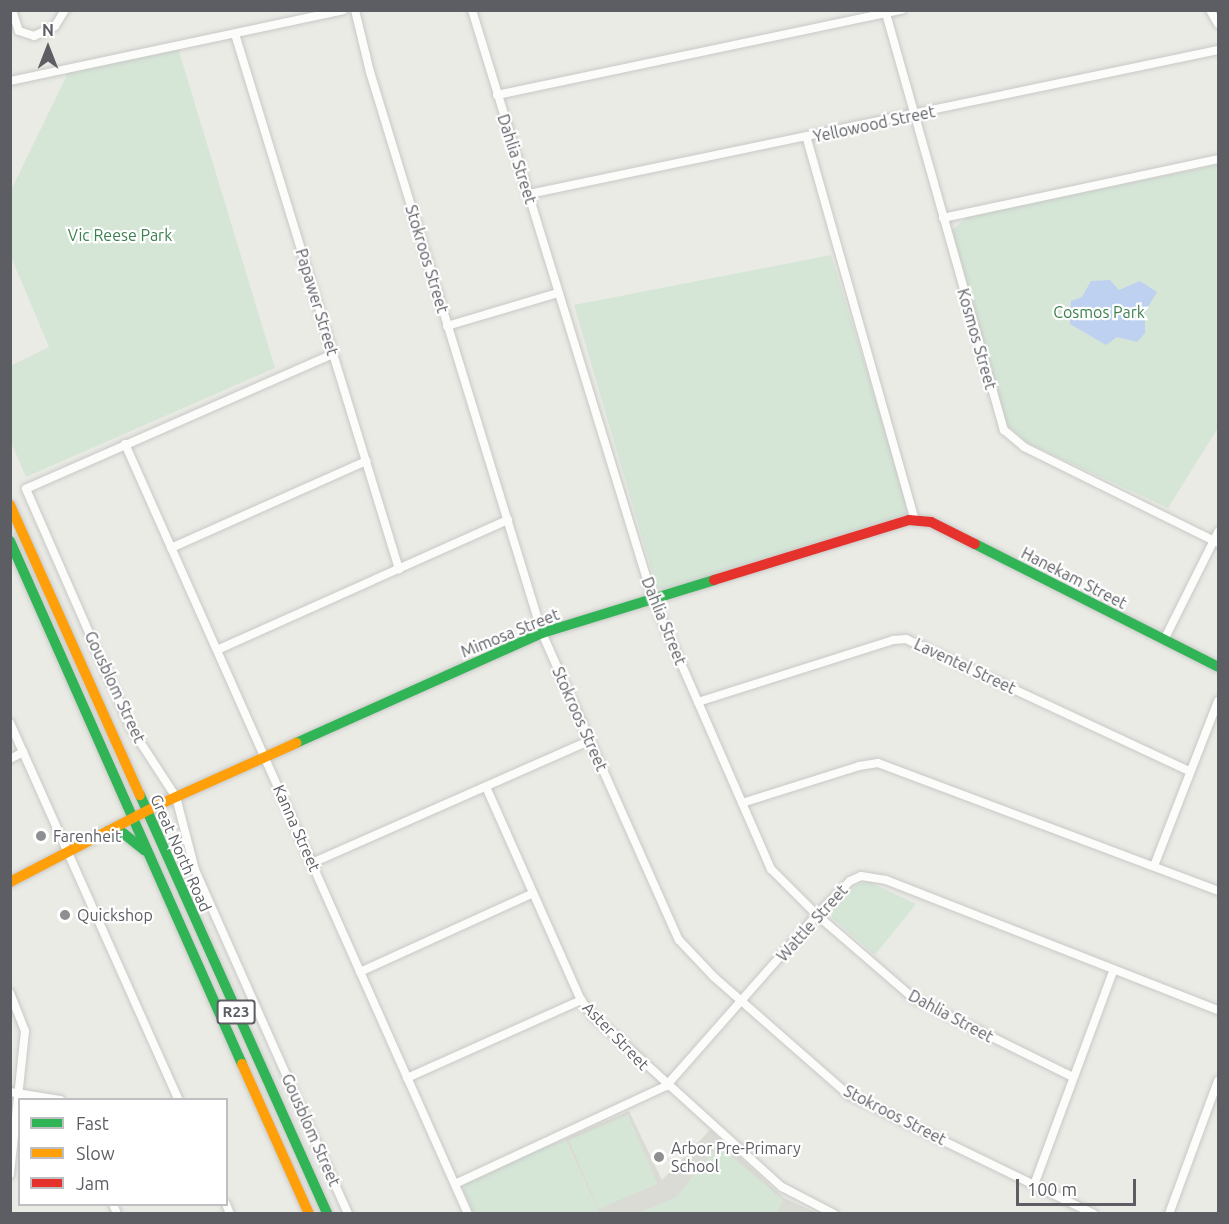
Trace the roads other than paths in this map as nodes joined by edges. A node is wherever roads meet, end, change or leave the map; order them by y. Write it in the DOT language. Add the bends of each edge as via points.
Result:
graph roads {
  1 [pos="12,10"];
  2 [pos="65,10"];
  3 [pos="343,10"];
  4 [pos="472,10"];
  5 [pos="902,10"];
  6 [pos="1210,10"];
  7 [pos="356,11"];
  8 [pos="886,12"];
  9 [pos="1218,24"];
  10 [pos="235,34"];
  11 [pos="1218,50"];
  12 [pos="10,81"];
  13 [pos="497,95"];
  14 [pos="915,116"];
  15 [pos="807,139"];
  16 [pos="1218,159"];
  17 [pos="529,194"];
  18 [pos="943,218"];
  19 [pos="558,293"];
  20 [pos="447,326"];
  21 [pos="333,354"];
  22 [pos="125,444"];
  23 [pos="366,461"];
  24 [pos="10,505"];
  25 [pos="508,520"];
  26 [pos="915,520"];
  27 [pos="1218,532"];
  28 [pos="10,541"];
  29 [pos="1216,542"];
  30 [pos="171,548"];
  31 [pos="399,569"];
  32 [pos="653,599"];
  33 [pos="542,633"];
  34 [pos="1164,640"];
  35 [pos="218,650"];
  36 [pos="1218,668"];
  37 [pos="1218,701"];
  38 [pos="698,702"];
  39 [pos="10,723"];
  40 [pos="589,741"];
  41 [pos="23,752"];
  42 [pos="265,756"];
  43 [pos="10,759"];
  44 [pos="1189,771"];
  45 [pos="486,787"];
  46 [pos="176,797"];
  47 [pos="742,803"];
  48 [pos="146,811"];
  49 [pos="133,817"];
  50 [pos="108,831"];
  51 [pos="69,851"];
  52 [pos="152,858"];
  53 [pos="312,863"];
  54 [pos="1154,866"];
  55 [pos="10,882"];
  56 [pos="1218,891"];
  57 [pos="533,893"];
  58 [pos="817,915"];
  59 [pos="1114,969"];
  60 [pos="360,972"];
  61 [pos="10,993"];
  62 [pos="581,999"];
  63 [pos="741,1002"];
  64 [pos="1218,1010"];
  65 [pos="1074,1077"];
  66 [pos="407,1078"];
  67 [pos="1218,1082"];
  68 [pos="666,1086"];
  69 [pos="10,1092"];
  70 [pos="20,1093"];
  71 [pos="19,1098"];
  72 [pos="49,1098"];
  73 [pos="178,1098"];
  74 [pos="18,1109"];
  75 [pos="298,1148"];
  76 [pos="283,1155"];
  77 [pos="10,1174"];
  78 [pos="455,1184"];
  79 [pos="1034,1185"];
  80 [pos="309,1214"];
  81 [pos="327,1214"];
  82 [pos="348,1214"];
  83 [pos="468,1214"];
  84 [pos="834,1214"];
  85 [pos="1094,1214"];
  86 [pos="1169,1214"];
  1 -- 2 [label="street" via="19,31 34,36 55,26"];
  3 -- 10 [label="street"];
  4 -- 13 [label="street, Dahlia Street"];
  5 -- 8 [label="street"];
  6 -- 9 [label="street"];
  7 -- 20 [label="street, Stokroos Street" via="362,45"];
  8 -- 13 [label="street"];
  8 -- 14 [label="street, Kosmos Street"];
  10 -- 12 [label="street"];
  10 -- 21 [label="street, Papawer Street"];
  11 -- 14 [label="street, Yellowood Street"];
  13 -- 17 [label="street, Dahlia Street"];
  14 -- 15 [label="street, Yellowood Street"];
  14 -- 18 [label="street, Kosmos Street"];
  15 -- 17 [label="street, Yellowood Street"];
  15 -- 26 [label="street"];
  16 -- 18 [label="street"];
  17 -- 19 [label="street, Dahlia Street"];
  18 -- 29 [label="street, Kosmos Street" via="1001,424 1008,435"];
  19 -- 20 [label="street"];
  19 -- 32 [label="street, Dahlia Street"];
  20 -- 25 [label="street, Stokroos Street"];
  21 -- 22 [label="street"];
  21 -- 23 [label="street, Papawer Street"];
  22 -- 30 [label="street, Kanna Street"];
  22 -- 46 [label="street, Gousblom Street" via="26,489 131,728"];
  23 -- 30 [label="street"];
  23 -- 31 [label="street, Papawer Street"];
  24 -- 48 [label="main road, Great North Road / R23"];
  25 -- 31 [label="street"];
  25 -- 33 [label="street, Stokroos Street"];
  26 -- 32 [label="main road, Mimosa Street"];
  26 -- 34 [label="main road, Hanekam Street" via="937,525"];
  27 -- 29 [label="street"];
  28 -- 49 [label="main road, Great North Road / R23"];
  29 -- 34 [label="street"];
  30 -- 35 [label="street, Kanna Street"];
  31 -- 35 [label="street"];
  32 -- 33 [label="main road, Mimosa Street"];
  32 -- 38 [label="street, Dahlia Street"];
  33 -- 40 [label="street, Stokroos Street"];
  33 -- 42 [label="main road, Mimosa Street"];
  34 -- 36 [label="main road, Hanekam Street"];
  35 -- 42 [label="street, Kanna Street"];
  37 -- 44 [label="street"];
  38 -- 44 [label="street, Laventel Street" via="906,639"];
  38 -- 47 [label="street, Dahlia Street"];
  39 -- 41 [label="street"];
  40 -- 45 [label="street"];
  40 -- 63 [label="street, Stokroos Street" via="680,940"];
  41 -- 43 [label="street"];
  41 -- 51 [label="street"];
  42 -- 46 [label="main road, Mimosa Street"];
  42 -- 53 [label="street, Kanna Street"];
  44 -- 54 [label="street"];
  45 -- 53 [label="street"];
  45 -- 57 [label="street, Aster Street"];
  46 -- 48 [label="main road, Mimosa Street"];
  46 -- 82 [label="street, Gousblom Street" via="195,870"];
  47 -- 54 [label="street" via="878,763"];
  47 -- 58 [label="street, Dahlia Street" via="771,869"];
  48 -- 49 [label="main road, Mimosa Street"];
  48 -- 75 [label="main road, Great North Road / R23"];
  49 -- 50 [label="main road, Mimosa Street"];
  49 -- 52 [label="main road, Great North Road / R23"];
  50 -- 51 [label="main road, Mimosa Street"];
  50 -- 52 [label="main road" via="133,839"];
  51 -- 55 [label="main road, Mimosa Street"];
  51 -- 73 [label="street"];
  52 -- 76 [label="main road, Great North Road / R23"];
  53 -- 60 [label="street, Kanna Street"];
  54 -- 56 [label="street"];
  57 -- 60 [label="street"];
  57 -- 62 [label="street, Aster Street"];
  58 -- 59 [label="street, Wattle Street" via="854,878 871,876"];
  58 -- 63 [label="street, Wattle Street"];
  58 -- 65 [label="street, Dahlia Street" via="913,998"];
  59 -- 64 [label="street, Wattle Street"];
  59 -- 65 [label="street"];
  60 -- 66 [label="street, Kanna Street"];
  61 -- 70 [label="street" via="25,1031"];
  62 -- 66 [label="street"];
  62 -- 68 [label="street, Aster Street" via="600,1024"];
  63 -- 68 [label="street, Wattle Street"];
  63 -- 79 [label="street, Stokroos Street" via="849,1095"];
  65 -- 79 [label="street"];
  66 -- 78 [label="street, Kanna Street"];
  67 -- 86 [label="street"];
  68 -- 78 [label="street, Wattle Street"];
  68 -- 84 [label="street, Aster Street" via="782,1187"];
  69 -- 70 [label="street"];
  70 -- 71 [label="street"];
  70 -- 72 [label="street"];
  74 -- 77 [label="street"];
  75 -- 76 [label="main road"];
  75 -- 81 [label="main road, Great North Road / R23"];
  76 -- 80 [label="main road, Great North Road / R23"];
  78 -- 83 [label="street, Kanna Street"];
  79 -- 85 [label="street, Stokroos Street"];
}
